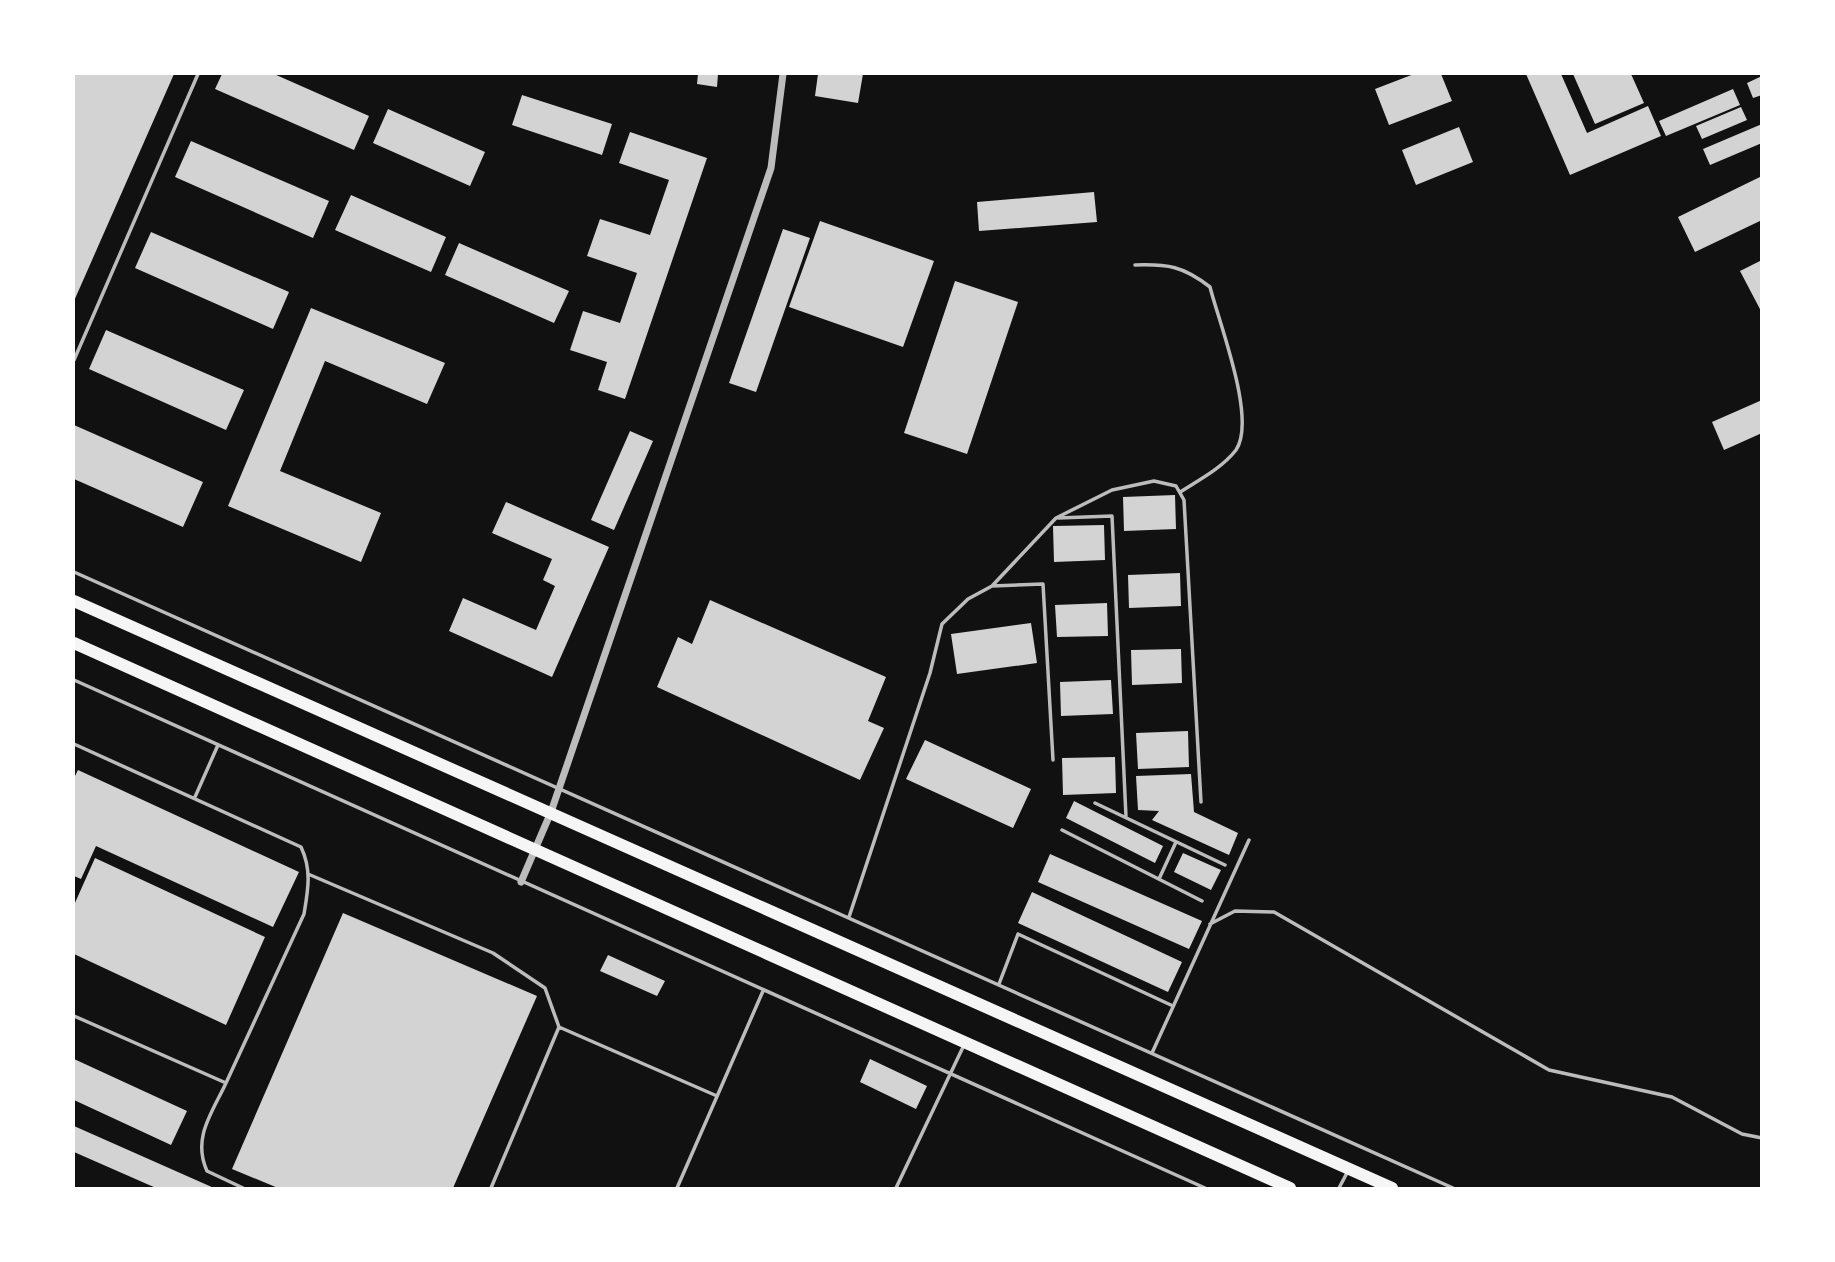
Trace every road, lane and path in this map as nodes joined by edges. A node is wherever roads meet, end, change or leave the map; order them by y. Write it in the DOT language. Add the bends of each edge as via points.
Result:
graph roads {
  1 [pos="198,74"];
  2 [pos="783,74"];
  3 [pos="1135,265"];
  4 [pos="74,360"];
  5 [pos="1180,492"];
  6 [pos="1056,518"];
  7 [pos="74,572"];
  8 [pos="992,586"];
  9 [pos="74,601"];
  10 [pos="74,643"];
  11 [pos="74,680"];
  12 [pos="74,744"];
  13 [pos="218,745"];
  14 [pos="1053,760"];
  15 [pos="559,787"];
  16 [pos="195,797"];
  17 [pos="1201,802"];
  18 [pos="1095,803"];
  19 [pos="551,812"];
  20 [pos="1126,817"];
  21 [pos="1062,830"];
  22 [pos="1249,840"];
  23 [pos="1176,842"];
  24 [pos="536,849"];
  25 [pos="1225,865"];
  26 [pos="308,874"];
  27 [pos="1159,879"];
  28 [pos="521,882"];
  29 [pos="1202,901"];
  30 [pos="849,917"];
  31 [pos="1210,924"];
  32 [pos="999,984"];
  33 [pos="762,991"];
  34 [pos="1173,1006"];
  35 [pos="74,1016"];
  36 [pos="559,1027"];
  37 [pos="965,1041"];
  38 [pos="1152,1053"];
  39 [pos="950,1075"];
  40 [pos="226,1083"];
  41 [pos="717,1096"];
  42 [pos="1762,1138"];
  43 [pos="1349,1169"];
  44 [pos="243,1188"];
  45 [pos="491,1188"];
  46 [pos="677,1188"];
  47 [pos="896,1188"];
  48 [pos="1205,1188"];
  49 [pos="1290,1188"];
  50 [pos="1339,1188"];
  51 [pos="1392,1188"];
  52 [pos="1453,1188"];
  1 -- 4 [label="lane"];
  2 -- 15 [label="street" via="771,167"];
  3 -- 5 [label="lane" via="1168,264 1210,287 1239,394 1244,426 1237,448 1222,465"];
  5 -- 6 [label="lane" via="1176,486 1154,481 1112,490"];
  5 -- 17 [label="lane"];
  6 -- 8 [label="lane"];
  6 -- 20 [label="lane" via="1112,516"];
  7 -- 15 [label="lane"];
  8 -- 14 [label="lane" via="1043,584"];
  8 -- 30 [label="lane" via="968,599 942,624"];
  9 -- 19 [label="main road"];
  10 -- 24 [label="main road"];
  11 -- 13 [label="lane"];
  12 -- 16 [label="lane"];
  13 -- 16 [label="lane"];
  13 -- 28 [label="lane"];
  15 -- 19 [label="street"];
  15 -- 30 [label="lane"];
  16 -- 26 [label="lane" via="301,847"];
  18 -- 20 [label="lane"];
  19 -- 24 [label="street"];
  19 -- 43 [label="main road" via="777,917"];
  20 -- 23 [label="lane"];
  21 -- 27 [label="lane"];
  22 -- 31 [label="lane"];
  23 -- 25 [label="lane"];
  23 -- 27 [label="lane"];
  24 -- 28 [label="street"];
  24 -- 37 [label="main road"];
  26 -- 36 [label="lane" via="493,953 545,988"];
  26 -- 40 [label="lane" via="303,914"];
  27 -- 29 [label="lane"];
  28 -- 33 [label="lane"];
  30 -- 32 [label="lane"];
  31 -- 34 [label="lane"];
  31 -- 42 [label="lane" via="1235,911 1274,912 1549,1070 1672,1097 1742,1134"];
  32 -- 34 [label="lane" via="1018,934"];
  32 -- 38 [label="lane"];
  33 -- 39 [label="lane"];
  33 -- 41 [label="lane"];
  34 -- 38 [label="lane"];
  35 -- 40 [label="lane"];
  36 -- 41 [label="lane"];
  36 -- 45 [label="lane"];
  37 -- 39 [label="lane"];
  37 -- 49 [label="main road"];
  38 -- 52 [label="lane"];
  39 -- 47 [label="lane"];
  39 -- 48 [label="lane"];
  40 -- 44 [label="lane" via="198,1153 206,1171"];
  41 -- 46 [label="lane"];
  43 -- 50 [label="lane"];
  43 -- 51 [label="main road"];
}
